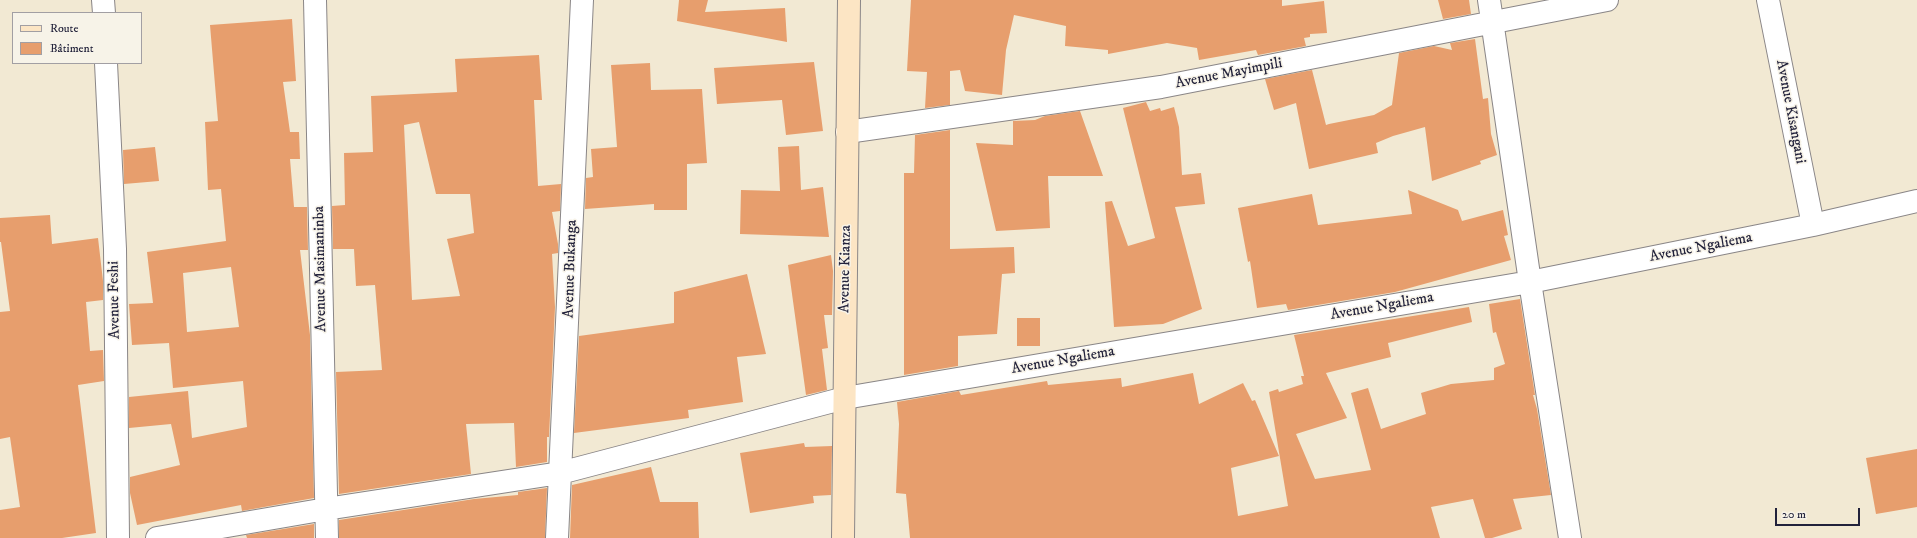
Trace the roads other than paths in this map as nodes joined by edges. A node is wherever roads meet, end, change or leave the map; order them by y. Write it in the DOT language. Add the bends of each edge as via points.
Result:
graph roads {
  1 [pos="103,0"];
  2 [pos="315,0"];
  3 [pos="582,0"];
  4 [pos="849,0"];
  5 [pos="1489,0"];
  6 [pos="1607,0"];
  7 [pos="1768,0"];
  8 [pos="104,12"];
  9 [pos="1493,24"];
  10 [pos="106,64"];
  11 [pos="847,132"];
  12 [pos="1917,201"];
  13 [pos="1813,225"];
  14 [pos="1530,282"];
  15 [pos="845,398"];
  16 [pos="560,473"];
  17 [pos="326,508"];
  18 [pos="118,538"];
  19 [pos="157,538"];
  20 [pos="327,538"];
  21 [pos="557,538"];
  22 [pos="843,538"];
  23 [pos="1570,538"];
  1 -- 8 [label="street"];
  2 -- 17 [label="street, Avenue Masimaninba"];
  3 -- 16 [label="street, Avenue Bukanga"];
  4 -- 11 [label="street, Avenue Kianza"];
  5 -- 9 [label="street"];
  6 -- 9 [label="street, Avenue Mayimpili"];
  7 -- 13 [label="street, Avenue Kisangani"];
  9 -- 11 [label="street, Avenue Mayimpili" via="1161,87"];
  9 -- 14 [label="street"];
  10 -- 18 [label="street, Avenue Feshi" via="115,249"];
  11 -- 15 [label="street, Avenue Kianza"];
  12 -- 13 [label="street, Avenue Ngaliema"];
  13 -- 14 [label="street, Avenue Ngaliema"];
  14 -- 15 [label="street, Avenue Ngaliema"];
  14 -- 23 [label="street"];
  15 -- 16 [label="street, Avenue Ngaliema"];
  15 -- 22 [label="street, Avenue Kianza"];
  16 -- 17 [label="street, Avenue Ngaliema"];
  16 -- 21 [label="street, Avenue Bukanga"];
  17 -- 19 [label="street, Avenue Ngaliema"];
  17 -- 20 [label="street, Avenue Masimaninba"];
}
